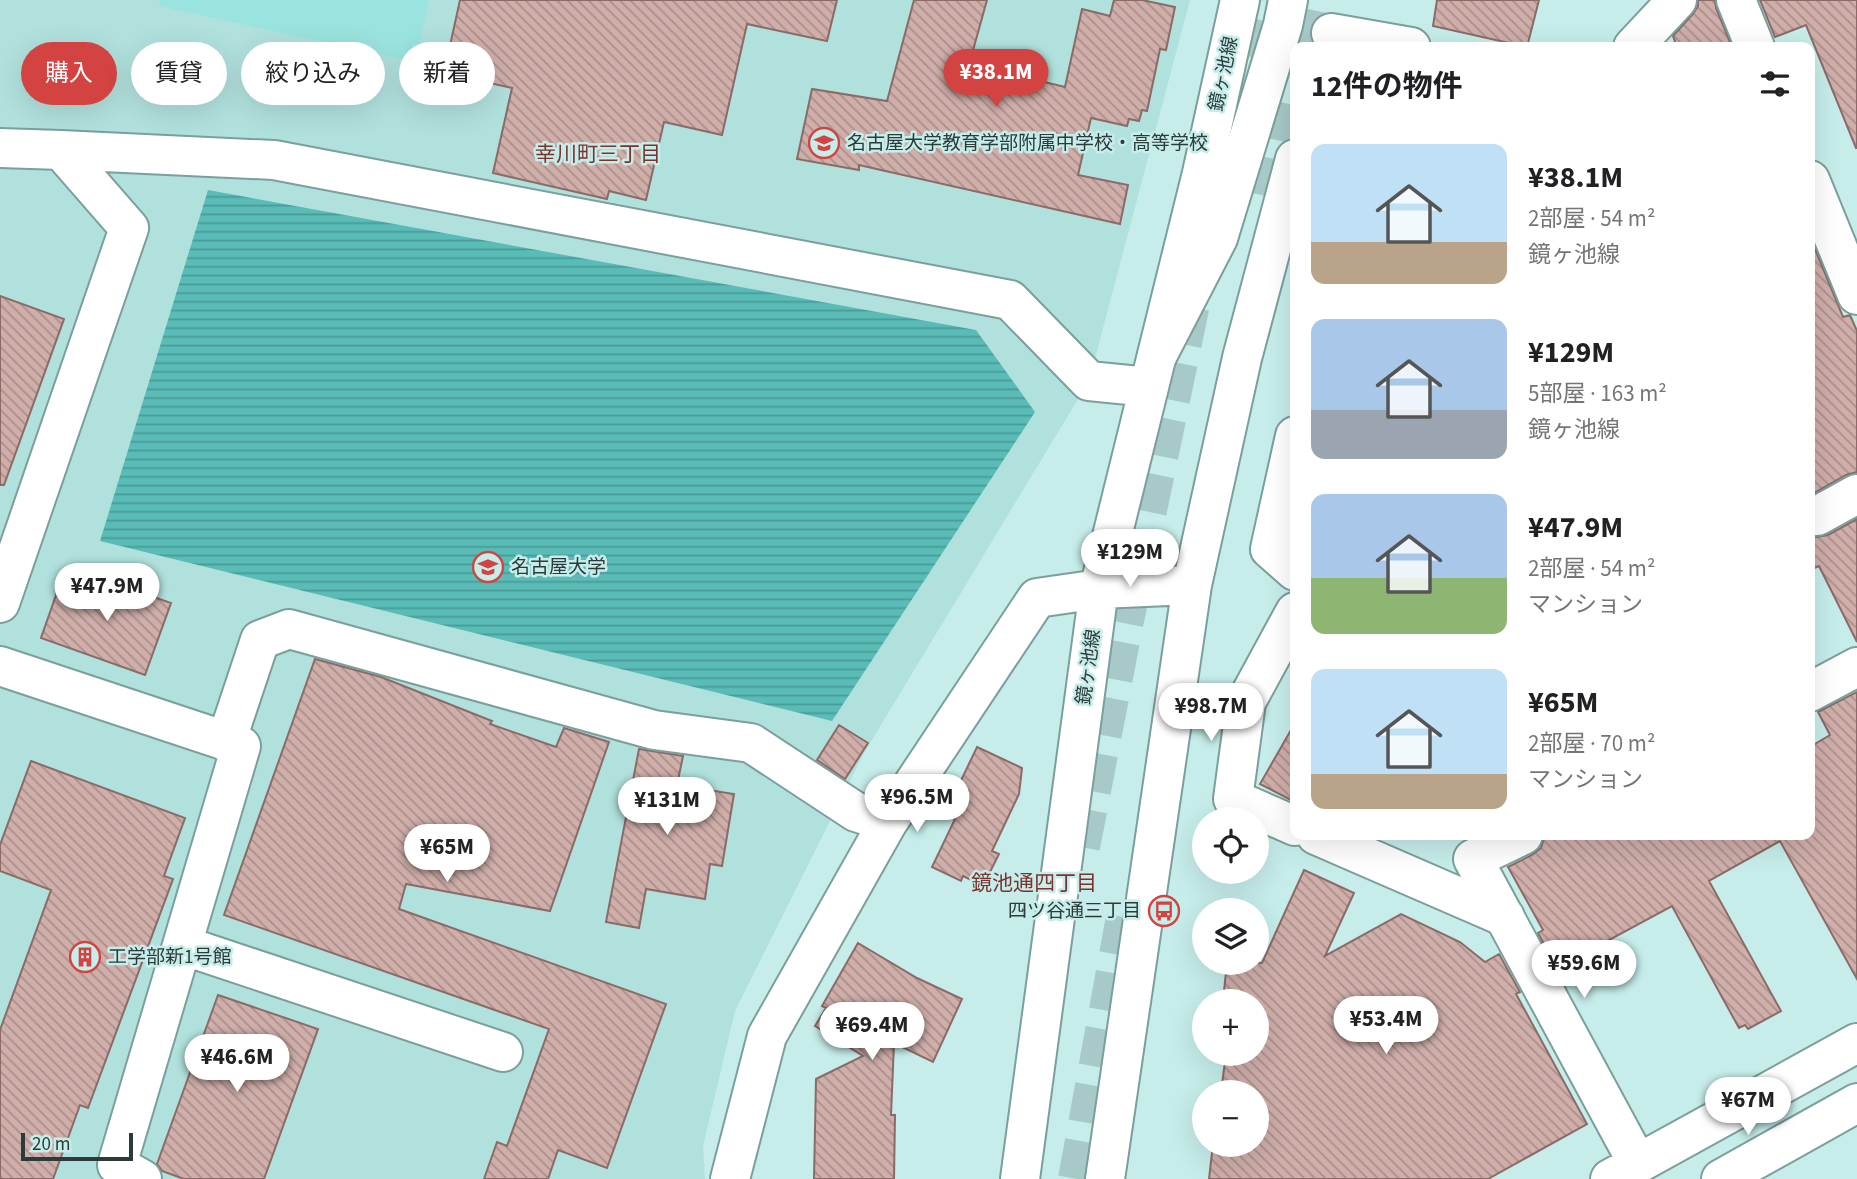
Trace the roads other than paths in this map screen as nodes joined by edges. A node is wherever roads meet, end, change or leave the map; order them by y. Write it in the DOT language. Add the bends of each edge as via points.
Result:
graph roads {
  1 [pos="1240,0"];
  2 [pos="1288,0"];
  3 [pos="1677,0"];
  4 [pos="1735,0"];
  5 [pos="1332,27"];
  6 [pos="1391,42"];
  7 [pos="1638,42"];
  8 [pos="1753,42"];
  9 [pos="0,148"];
  10 [pos="61,150"];
  11 [pos="1290,178"];
  12 [pos="1815,192"];
  13 [pos="1857,295"];
  14 [pos="1153,371"];
  15 [pos="1290,459"];
  16 [pos="1857,495"];
  17 [pos="1815,516"];
  18 [pos="1290,567"];
  19 [pos="1192,585"];
  20 [pos="1099,589"];
  21 [pos="0,603"];
  22 [pos="1290,621"];
  23 [pos="0,666"];
  24 [pos="1857,667"];
  25 [pos="1815,689"];
  26 [pos="226,741"];
  27 [pos="888,822"];
  28 [pos="1290,824"];
  29 [pos="1328,840"];
  30 [pos="1513,840"];
  31 [pos="1505,917"];
  32 [pos="182,945"];
  33 [pos="1857,1043"];
  34 [pos="503,1052"];
  35 [pos="1857,1103"];
  36 [pos="1624,1171"];
  37 [pos="142,1179"];
  38 [pos="730,1179"];
  39 [pos="1020,1179"];
  40 [pos="1105,1179"];
  41 [pos="1721,1179"];
  1 -- 14 [label="main road, 鏡ヶ池線"];
  2 -- 14 [label="main road" via="1218,238"];
  3 -- 7 [label="main road"];
  4 -- 8 [label="main road"];
  5 -- 6 [label="main road"];
  9 -- 10 [label="main road"];
  10 -- 14 [label="main road" via="274,160 1010,300 1089,381"];
  10 -- 21 [label="main road" via="129,228"];
  11 -- 19 [label="main road" via="1242,358"];
  12 -- 13 [label="main road"];
  14 -- 20 [label="main road, 鏡ヶ池線"];
  15 -- 18 [label="main road" via="1270,549"];
  16 -- 17 [label="main road"];
  19 -- 20 [label="main road"];
  19 -- 40 [label="main road"];
  20 -- 27 [label="main road" via="1037,598"];
  20 -- 39 [label="main road, 鏡ヶ池線"];
  22 -- 28 [label="main road" via="1246,702 1233,799"];
  23 -- 26 [label="main road"];
  24 -- 25 [label="main road"];
  26 -- 27 [label="main road" via="260,640 289,629 654,730 751,743 856,812"];
  26 -- 32 [label="main road" via="241,746"];
  27 -- 38 [label="main road" via="767,1036"];
  29 -- 31 [label="main road"];
  30 -- 31 [label="main road" via="1473,859"];
  31 -- 36 [label="main road"];
  32 -- 34 [label="main road"];
  32 -- 37 [label="main road" via="117,1165"];
  33 -- 36 [label="main road"];
  35 -- 41 [label="main road"];
}
